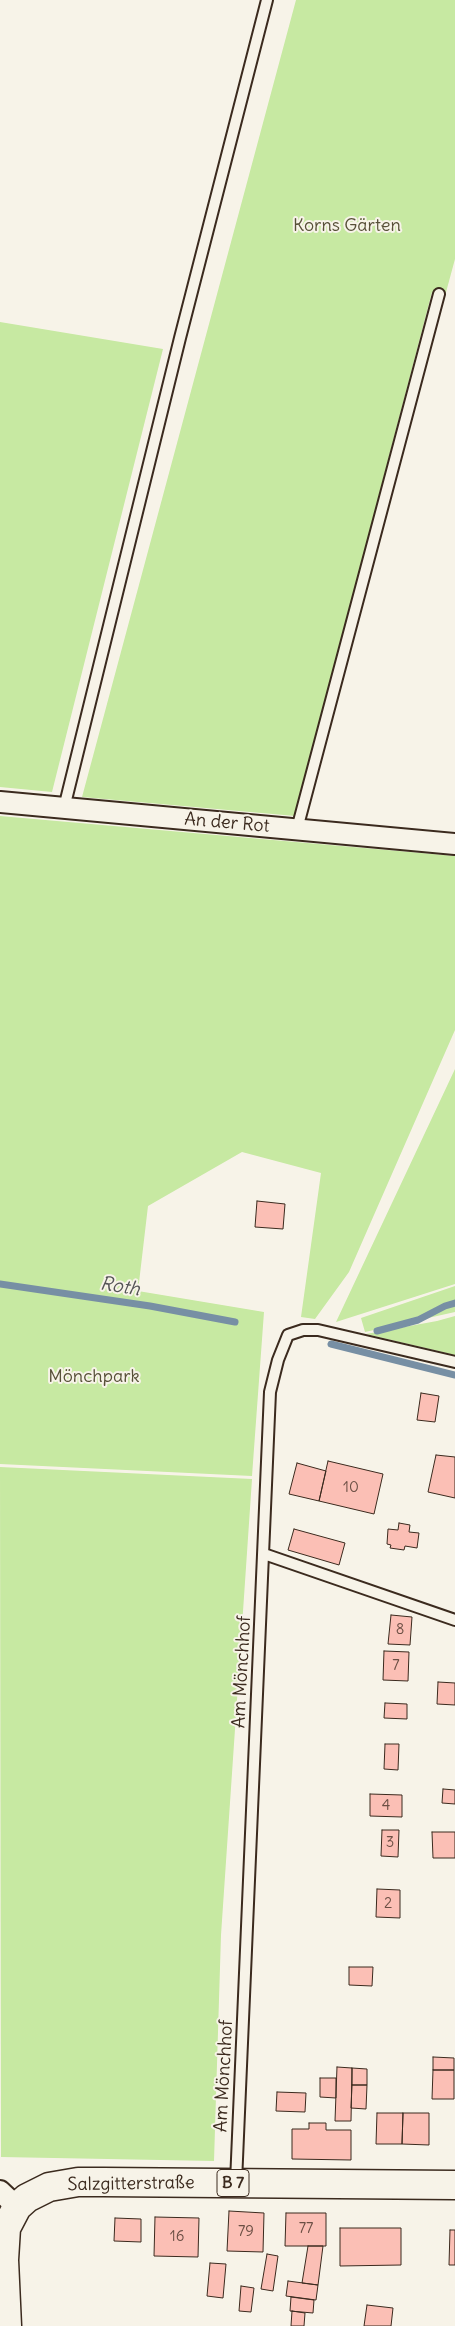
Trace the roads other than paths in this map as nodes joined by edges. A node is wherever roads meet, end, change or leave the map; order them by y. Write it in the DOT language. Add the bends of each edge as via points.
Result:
graph roads {
  1 [pos="267,0"];
  2 [pos="439,294"];
  3 [pos="0,802"];
  4 [pos="64,808"];
  5 [pos="297,829"];
  6 [pos="455,844"];
  7 [pos="455,1362"];
  8 [pos="264,1554"];
  9 [pos="455,1620"];
  10 [pos="236,2184"];
  11 [pos="455,2185"];
  12 [pos="9,2199"];
  13 [pos="7,2326"];
  1 -- 4 [label="lane"];
  2 -- 5 [label="lane"];
  3 -- 4 [label="street, An der Rot"];
  4 -- 5 [label="street, An der Rot"];
  5 -- 6 [label="street, An der Rot"];
  7 -- 8 [label="lane, Am Mönchhof" via="318,1330 288,1335 270,1392"];
  8 -- 9 [label="lane"];
  8 -- 10 [label="lane, Am Mönchhof"];
  10 -- 11 [label="main road, Salzgitterstraße / B 7"];
  10 -- 12 [label="main road, Salzgitterstraße / B 7" via="78,2182 49,2187 27,2198"];
  12 -- 13 [label="main road, B 7" via="9,2222 4,2242"];
}
